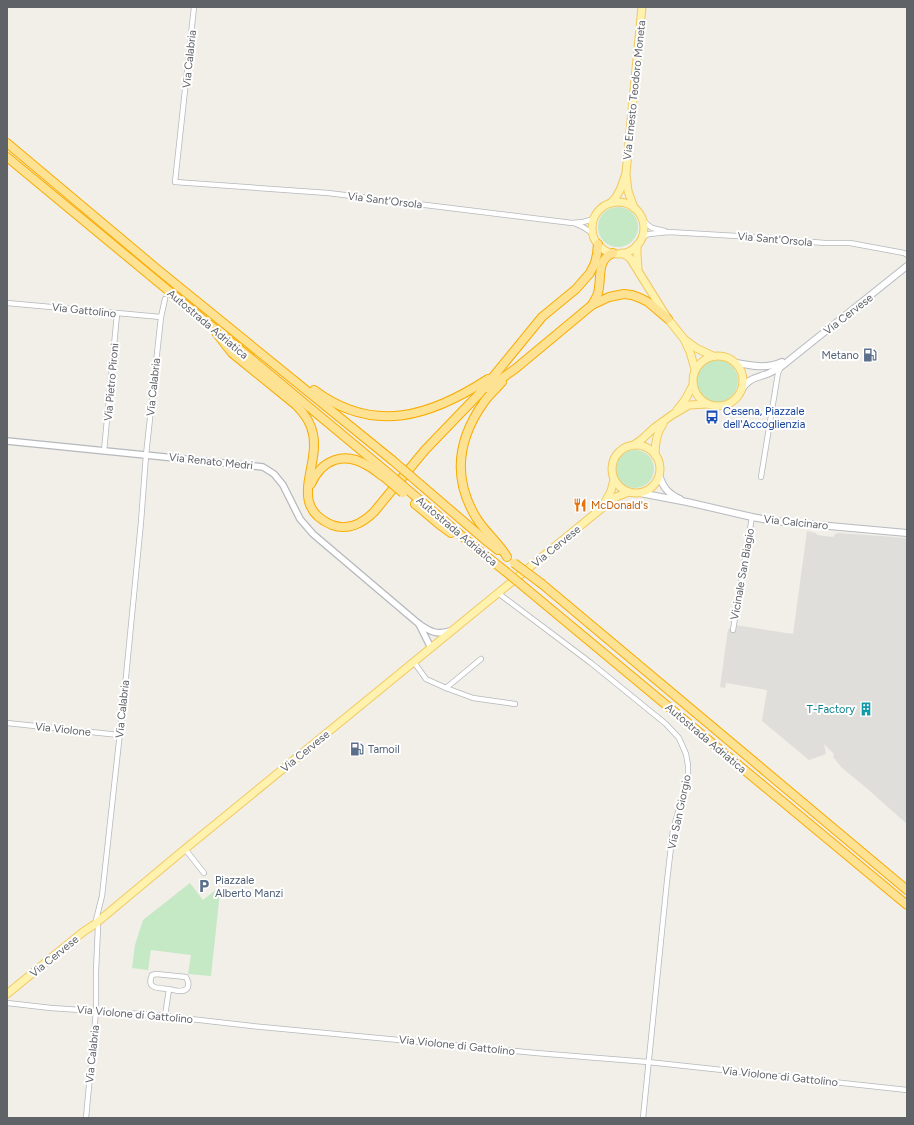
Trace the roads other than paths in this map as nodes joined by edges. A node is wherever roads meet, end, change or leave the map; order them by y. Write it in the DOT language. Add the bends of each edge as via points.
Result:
graph roads {
  1 [pos="194,7"];
  2 [pos="642,7"];
  3 [pos="7,143"];
  4 [pos="7,157"];
  5 [pos="626,173"];
  6 [pos="175,182"];
  7 [pos="611,203"];
  8 [pos="634,208"];
  9 [pos="594,219"];
  10 [pos="642,220"];
  11 [pos="572,223"];
  12 [pos="669,232"];
  13 [pos="592,233"];
  14 [pos="642,237"];
  15 [pos="598,244"];
  16 [pos="637,245"];
  17 [pos="617,253"];
  18 [pos="907,254"];
  19 [pos="907,266"];
  20 [pos="639,274"];
  21 [pos="165,299"];
  22 [pos="7,303"];
  23 [pos="592,305"];
  24 [pos="117,314"];
  25 [pos="161,317"];
  26 [pos="668,319"];
  27 [pos="211,326"];
  28 [pos="684,339"];
  29 [pos="712,356"];
  30 [pos="788,360"];
  31 [pos="270,362"];
  32 [pos="736,363"];
  33 [pos="782,366"];
  34 [pos="515,369"];
  35 [pos="695,369"];
  36 [pos="768,374"];
  37 [pos="495,375"];
  38 [pos="777,382"];
  39 [pos="693,385"];
  40 [pos="742,389"];
  41 [pos="479,394"];
  42 [pos="707,404"];
  43 [pos="669,418"];
  44 [pos="7,441"];
  45 [pos="634,445"];
  46 [pos="104,451"];
  47 [pos="146,455"];
  48 [pos="656,455"];
  49 [pos="385,475"];
  50 [pos="659,475"];
  51 [pos="761,477"];
  52 [pos="614,480"];
  53 [pos="308,490"];
  54 [pos="629,492"];
  55 [pos="640,493"];
  56 [pos="687,502"];
  57 [pos="602,508"];
  58 [pos="752,517"];
  59 [pos="907,533"];
  60 [pos="511,560"];
  61 [pos="498,593"];
  62 [pos="419,624"];
  63 [pos="452,630"];
  64 [pos="733,630"];
  65 [pos="430,648"];
  66 [pos="481,659"];
  67 [pos="415,661"];
  68 [pos="446,688"];
  69 [pos="515,704"];
  70 [pos="7,723"];
  71 [pos="120,735"];
  72 [pos="185,849"];
  73 [pos="204,873"];
  74 [pos="907,890"];
  75 [pos="907,905"];
  76 [pos="95,924"];
  77 [pos="168,989"];
  78 [pos="7,994"];
  79 [pos="7,1003"];
  80 [pos="96,1011"];
  81 [pos="165,1016"];
  82 [pos="648,1062"];
  83 [pos="907,1090"];
  84 [pos="86,1118"];
  85 [pos="643,1118"];
  1 -- 6 [label="street, Via Calabria"];
  2 -- 5 [label="main road, Via Ernesto Teodoro Moneta"];
  3 -- 31 [label="highway, Autostrada Adriatica"];
  4 -- 27 [label="highway, Autostrada Adriatica"];
  5 -- 7 [label="main road, Via Ernesto Teodoro Moneta" via="621,190"];
  5 -- 8 [label="main road, Via Ernesto Teodoro Moneta" via="628,191"];
  6 -- 11 [label="street, Via Sant'Orsola" via="328,193"];
  7 -- 8 [label="main road" via="619,202"];
  7 -- 9 [label="main road" via="600,209"];
  8 -- 10 [label="main road"];
  9 -- 11 [label="street, Via Sant'Orsola"];
  9 -- 13 [label="main road"];
  10 -- 12 [label="street" via="652,228"];
  10 -- 14 [label="main road"];
  11 -- 13 [label="street"];
  12 -- 14 [label="street, Via Sant'Orsola"];
  12 -- 18 [label="street, Via Sant'Orsola" via="850,243"];
  13 -- 15 [label="main road"];
  14 -- 16 [label="main road"];
  15 -- 17 [label="main road"];
  15 -- 37 [label="highway" via="595,263 590,273 576,289 542,317"];
  16 -- 17 [label="main road" via="633,249"];
  16 -- 20 [label="main road"];
  17 -- 20 [label="main road" via="630,258"];
  17 -- 23 [label="highway" via="604,258 598,293"];
  19 -- 30 [label="main road, Via Cervese"];
  20 -- 26 [label="main road"];
  21 -- 25 [label="street, Via Calabria"];
  22 -- 24 [label="street, Via Gattolino"];
  23 -- 26 [label="highway" via="616,295 632,295 648,302"];
  23 -- 34 [label="highway"];
  24 -- 25 [label="street, Via Gattolino"];
  24 -- 46 [label="street, Via Pietro Pironi"];
  25 -- 47 [label="street, Via Calabria"];
  26 -- 28 [label="main road"];
  27 -- 49 [label="highway, Autostrada Adriatica"];
  27 -- 53 [label="highway" via="232,353 305,415 313,434 314,449"];
  28 -- 29 [label="main road"];
  28 -- 35 [label="main road"];
  29 -- 32 [label="main road" via="730,358"];
  29 -- 35 [label="main road" via="706,358"];
  30 -- 32 [label="main road, Via Cervese" via="767,367"];
  30 -- 33 [label="main road, Via Cervese"];
  31 -- 37 [label="highway" via="282,367 341,407 361,414 383,417 427,410 469,392"];
  31 -- 60 [label="highway, Autostrada Adriatica, bridge"];
  32 -- 40 [label="main road" via="743,375"];
  33 -- 36 [label="main road, Via Cervese"];
  33 -- 38 [label="street"];
  34 -- 41 [label="highway"];
  34 -- 60 [label="highway" via="484,401 466,435 461,455 463,487 470,504 477,518"];
  35 -- 39 [label="main road"];
  36 -- 38 [label="street"];
  36 -- 40 [label="main road, Via Cervese" via="754,378"];
  37 -- 41 [label="highway"];
  38 -- 51 [label="street"];
  39 -- 42 [label="main road" via="695,393"];
  39 -- 43 [label="main road" via="685,400"];
  40 -- 42 [label="main road" via="738,397 728,404"];
  41 -- 53 [label="highway" via="425,450 374,512 362,522 348,527 325,522 313,510"];
  42 -- 43 [label="main road" via="689,405"];
  43 -- 45 [label="main road"];
  43 -- 48 [label="main road" via="657,434"];
  44 -- 46 [label="street, Via Renato Medri"];
  45 -- 48 [label="main road" via="646,447"];
  45 -- 52 [label="main road" via="627,446 616,454 611,467"];
  46 -- 47 [label="street, Via Renato Medri"];
  47 -- 62 [label="street, Via Renato Medri" via="263,467 274,474 300,519 313,534"];
  47 -- 71 [label="street, Via Calabria"];
  48 -- 50 [label="main road"];
  49 -- 53 [label="highway" via="360,462 340,458 322,467"];
  49 -- 75 [label="highway, Autostrada Adriatica, bridge" via="530,591"];
  50 -- 55 [label="main road" via="652,487"];
  50 -- 56 [label="main road, Via Calcinaro" via="666,491"];
  52 -- 54 [label="main road" via="618,486"];
  52 -- 57 [label="main road, Via Cervese"];
  54 -- 55 [label="main road"];
  54 -- 57 [label="main road, Via Cervese" via="616,497"];
  55 -- 56 [label="main road, Via Calcinaro"];
  56 -- 58 [label="main road, Via Calcinaro"];
  57 -- 61 [label="main road, Via Cervese"];
  58 -- 59 [label="main road, Via Calcinaro"];
  58 -- 64 [label="street, Vicinale San Biagio"];
  60 -- 74 [label="highway, Autostrada Adriatica, bridge"];
  61 -- 63 [label="main road, Via Cervese"];
  61 -- 82 [label="street, Via San Giorgio" via="666,724 679,738 686,754 688,777 674,830"];
  62 -- 63 [label="street, Via Renato Medri" via="435,633"];
  62 -- 65 [label="street, Via Renato Medri"];
  63 -- 65 [label="main road, Via Cervese"];
  65 -- 67 [label="main road, Via Cervese"];
  66 -- 68 [label="street"];
  67 -- 68 [label="street" via="426,679"];
  67 -- 72 [label="main road, Via Cervese"];
  68 -- 69 [label="street" via="473,698"];
  70 -- 71 [label="street, Via Violone"];
  71 -- 76 [label="street, Via Calabria" via="102,896"];
  72 -- 73 [label="street"];
  72 -- 76 [label="main road, Via Cervese"];
  76 -- 78 [label="main road, Via Cervese"];
  76 -- 80 [label="street, Via Calabria" via="98,926"];
  77 -- 77 [label="street" via="186,990 186,977 152,975 150,979 153,987"];
  77 -- 81 [label="street"];
  79 -- 80 [label="street, Via Violone di Gattolino"];
  80 -- 81 [label="street, Via Violone di Gattolino"];
  80 -- 84 [label="street, Via Calabria"];
  81 -- 82 [label="street, Via Violone di Gattolino"];
  82 -- 83 [label="street, Via Violone di Gattolino"];
  82 -- 85 [label="street, Via San Giorgio"];
}
